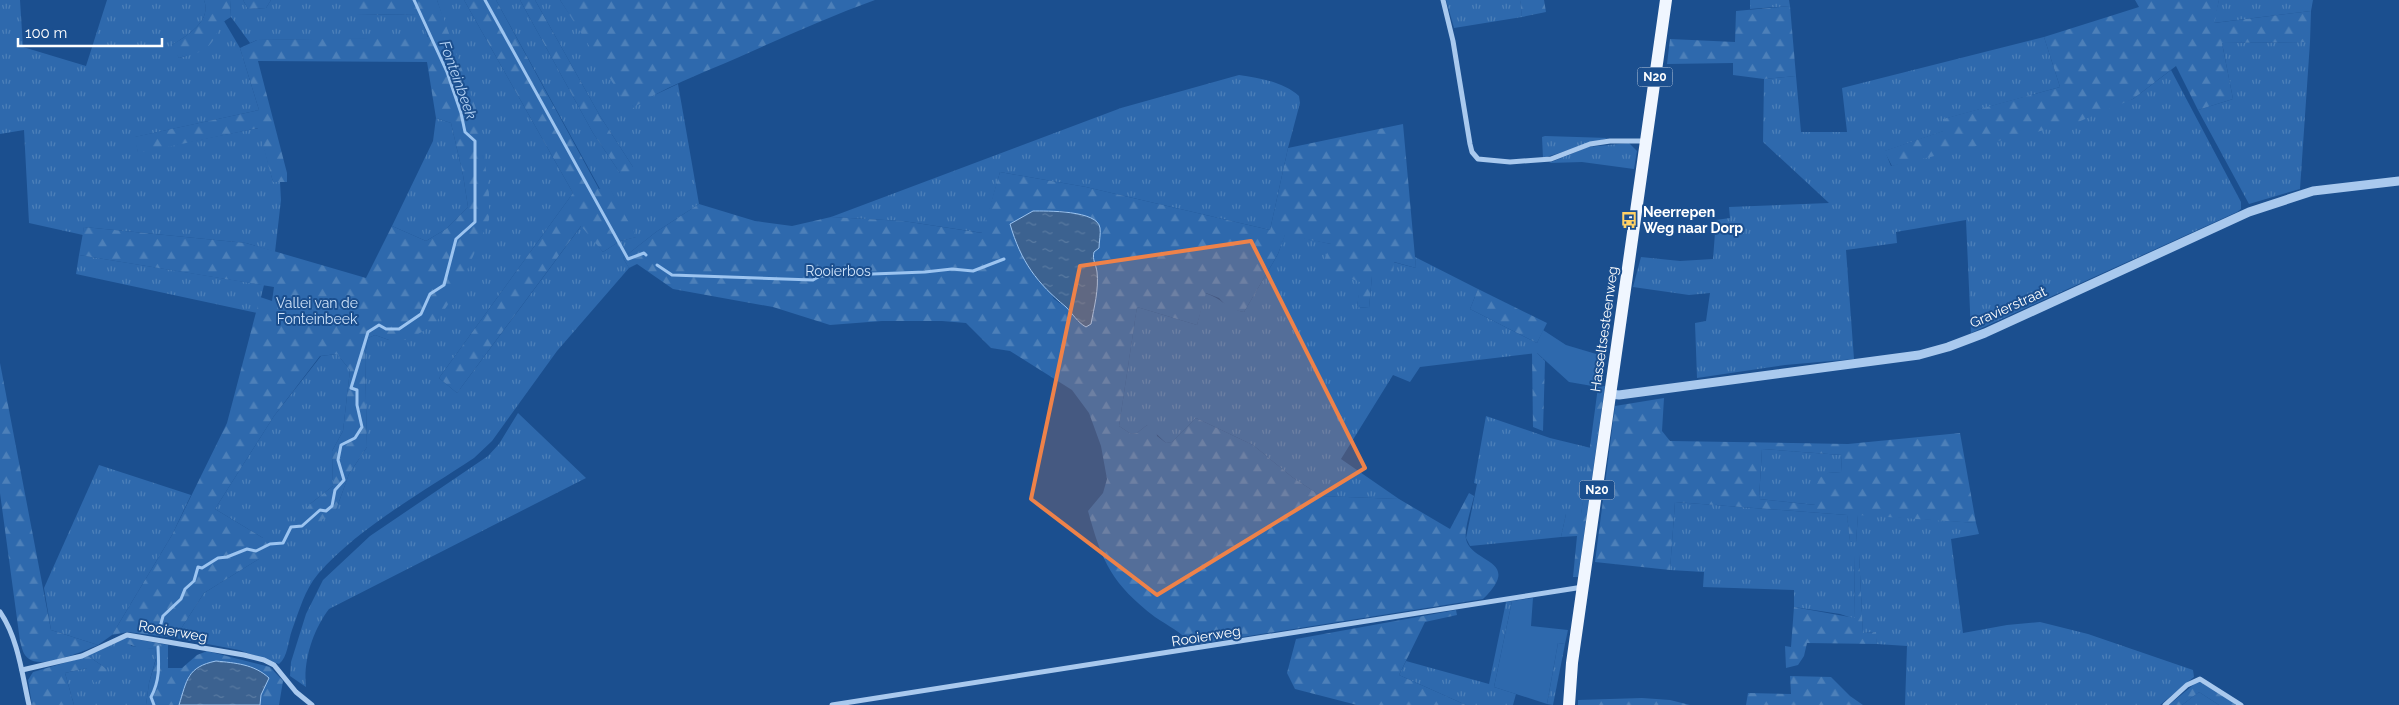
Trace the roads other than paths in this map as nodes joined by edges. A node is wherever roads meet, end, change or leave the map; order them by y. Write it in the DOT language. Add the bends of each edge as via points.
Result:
graph roads {
  1 [pos="1443,0"];
  2 [pos="1666,0"];
  3 [pos="1646,142"];
  4 [pos="2399,182"];
  5 [pos="1610,394"];
  6 [pos="1583,587"];
  7 [pos="0,612"];
  8 [pos="1572,663"];
  9 [pos="22,670"];
  10 [pos="29,705"];
  11 [pos="312,705"];
  12 [pos="832,705"];
  13 [pos="1562,705"];
  14 [pos="1569,705"];
  15 [pos="2165,705"];
  16 [pos="2241,705"];
  1 -- 3 [label="street" via="1470,144 1478,159 1510,162 1551,159 1590,144"];
  2 -- 3 [label="main road, Hasseltsesteenweg / N20"];
  3 -- 5 [label="main road, Hasseltsesteenweg / N20"];
  4 -- 5 [label="street, Gravierstraat" via="2313,191 2249,212 1948,347 1890,359"];
  5 -- 6 [label="main road, Hasseltsesteenweg / N20"];
  6 -- 8 [label="main road, Hasseltsesteenweg / N20"];
  6 -- 12 [label="street, Rooierweg"];
  7 -- 9 [label="street" via="7,622"];
  8 -- 13 [label="main road, Hasseltsesteenweg / N20"];
  8 -- 14 [label="main road, Hasseltsesteenweg / N20"];
  9 -- 10 [label="street"];
  9 -- 11 [label="street, Rooierweg" via="82,656 127,635 264,660 274,665 296,692"];
  15 -- 16 [label="street" via="2200,678"];
}
